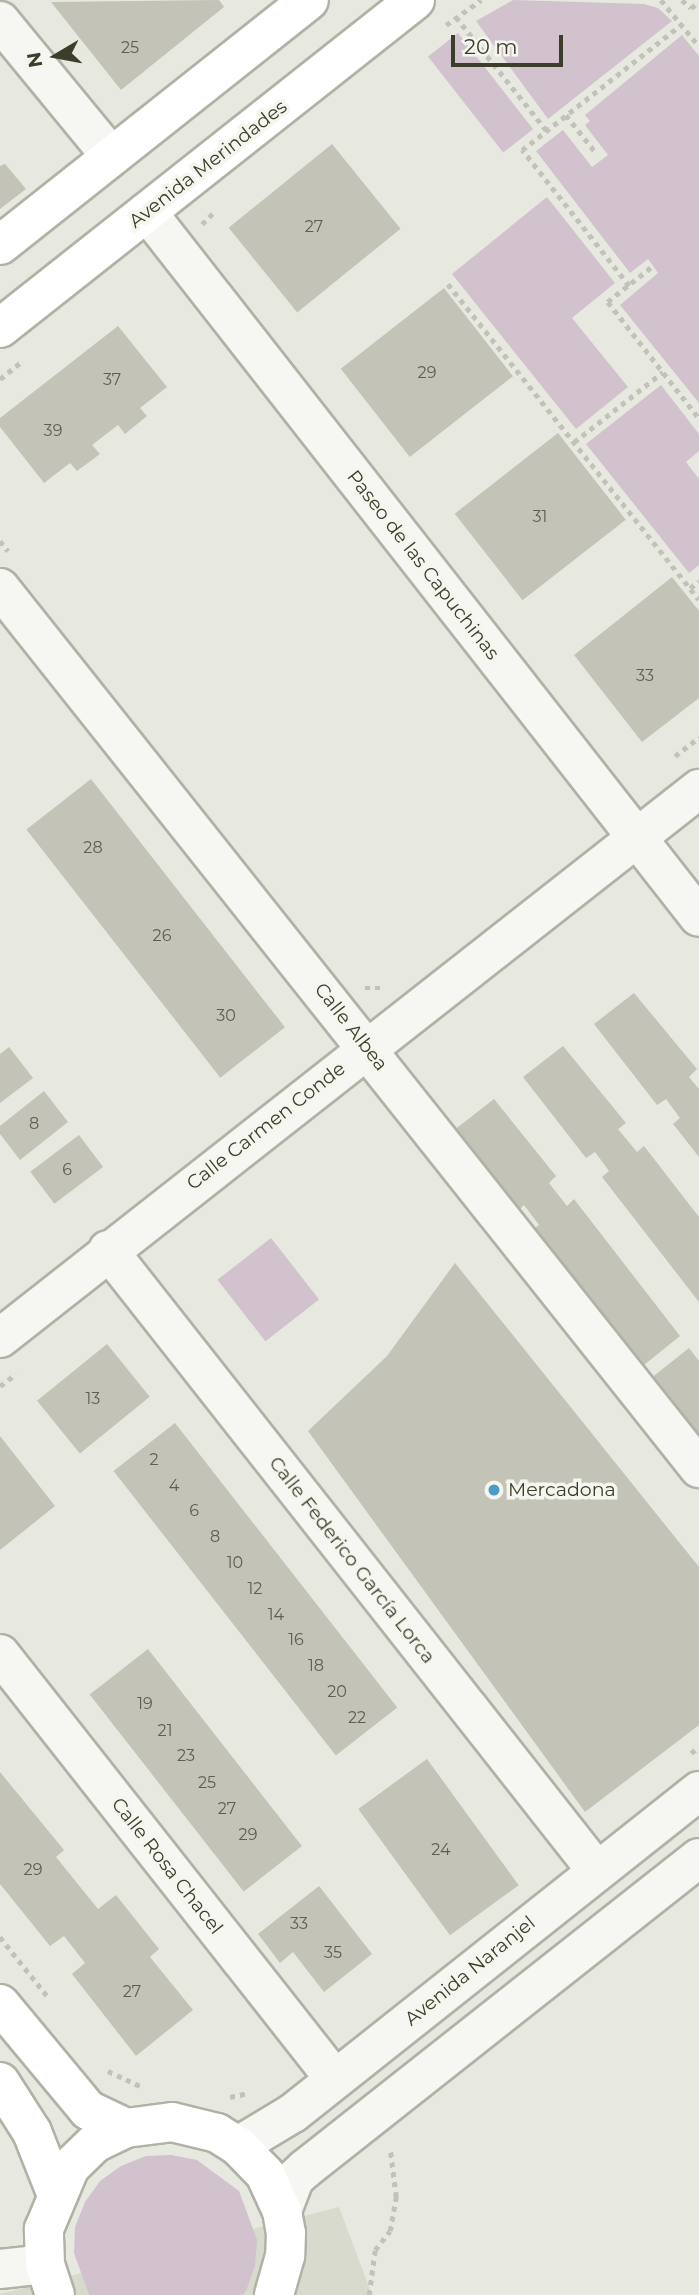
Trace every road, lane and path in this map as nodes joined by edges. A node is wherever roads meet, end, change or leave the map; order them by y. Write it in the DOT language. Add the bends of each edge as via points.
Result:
graph roads {
  1 [pos="309,0"];
  2 [pos="415,0"];
  3 [pos="661,0"];
  4 [pos="682,0"];
  5 [pos="699,2"];
  6 [pos="456,17"];
  7 [pos="0,21"];
  8 [pos="682,24"];
  9 [pos="699,46"];
  10 [pos="566,115"];
  11 [pos="547,131"];
  12 [pos="597,153"];
  13 [pos="111,156"];
  14 [pos="147,212"];
  15 [pos="0,245"];
  16 [pos="651,268"];
  17 [pos="448,284"];
  18 [pos="629,286"];
  19 [pos="0,328"];
  20 [pos="28,356"];
  21 [pos="663,372"];
  22 [pos="0,379"];
  23 [pos="699,418"];
  24 [pos="574,442"];
  25 [pos="699,580"];
  26 [pos="0,588"];
  27 [pos="690,588"];
  28 [pos="699,599"];
  29 [pos="699,789"];
  30 [pos="637,838"];
  31 [pos="699,917"];
  32 [pos="367,1047"];
  33 [pos="108,1250"];
  34 [pos="0,1338"];
  35 [pos="699,1468"];
  36 [pos="0,1654"];
  37 [pos="699,1747"];
  38 [pos="694,1773"];
  39 [pos="699,1858"];
  40 [pos="596,1870"];
  41 [pos="0,2004"];
  42 [pos="110,2073"];
  43 [pos="334,2078"];
  44 [pos="0,2082"];
  45 [pos="153,2087"];
  46 [pos="260,2087"];
  47 [pos="222,2095"];
  48 [pos="126,2128"];
  49 [pos="386,2138"];
  50 [pos="238,2146"];
  51 [pos="55,2193"];
  52 [pos="282,2211"];
  53 [pos="0,2269"];
  54 [pos="50,2279"];
  55 [pos="275,2295"];
  56 [pos="369,2295"];
  1 -- 13 [label="main road"];
  2 -- 14 [label="main road, Avenida Merindades"];
  3 -- 8 [label="path"];
  4 -- 5 [label="path" via="691,8"];
  6 -- 11 [label="path"];
  7 -- 13 [label="street"];
  8 -- 9 [label="path"];
  8 -- 10 [label="path"];
  10 -- 11 [label="path"];
  10 -- 12 [label="path"];
  11 -- 18 [label="path" via="522,150"];
  13 -- 15 [label="main road"];
  14 -- 19 [label="main road, Avenida Merindades"];
  14 -- 30 [label="street, Paseo de las Capuchinas"];
  16 -- 18 [label="path"];
  17 -- 24 [label="path"];
  18 -- 21 [label="path" via="608,302"];
  20 -- 22 [label="path"];
  21 -- 23 [label="path"];
  21 -- 24 [label="path"];
  24 -- 27 [label="path"];
  25 -- 27 [label="path"];
  26 -- 32 [label="street, Calle Albea"];
  27 -- 28 [label="path"];
  29 -- 30 [label="street, Calle Carmen Conde"];
  30 -- 31 [label="street, Paseo de las Capuchinas"];
  30 -- 32 [label="street, Calle Carmen Conde"];
  32 -- 33 [label="street, Calle Carmen Conde"];
  32 -- 35 [label="street, Calle Albea"];
  33 -- 34 [label="street, Calle Carmen Conde"];
  33 -- 40 [label="street, Calle Federico García Lorca"];
  36 -- 43 [label="street, Calle Rosa Chacel"];
  37 -- 38 [label="path"];
  38 -- 40 [label="street, Avenida Naranjel"];
  39 -- 52 [label="street" via="304,2169 294,2179"];
  40 -- 43 [label="street, Avenida Naranjel"];
  41 -- 48 [label="main road" via="88,2110"];
  42 -- 45 [label="path" via="141,2087"];
  43 -- 50 [label="street, Avenida Naranjel" via="282,2122"];
  44 -- 51 [label="main road" via="32,2132"];
  46 -- 47 [label="path" via="231,2097"];
  48 -- 50 [label="main road" via="148,2123 194,2125"];
  48 -- 51 [label="main road" via="95,2143 70,2167"];
  49 -- 56 [label="path" via="396,2197 390,2231 375,2250"];
  50 -- 52 [label="main road" via="265,2174"];
  51 -- 54 [label="main road" via="44,2229"];
  52 -- 55 [label="main road" via="285,2256"];
  53 -- 54 [label="street"];
}
